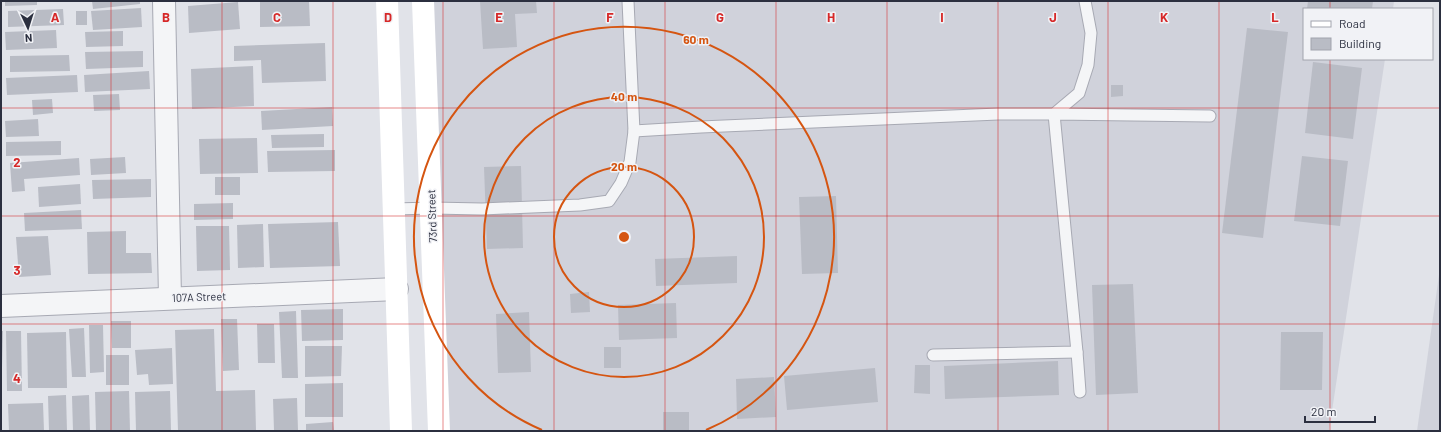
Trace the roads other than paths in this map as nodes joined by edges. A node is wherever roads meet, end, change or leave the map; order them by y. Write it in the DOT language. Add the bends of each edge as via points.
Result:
graph roads {
  1 [pos="164,1"];
  2 [pos="387,1"];
  3 [pos="423,1"];
  4 [pos="628,1"];
  5 [pos="1085,1"];
  6 [pos="1054,114"];
  7 [pos="1210,116"];
  8 [pos="634,131"];
  9 [pos="432,208"];
  10 [pos="394,209"];
  11 [pos="397,289"];
  12 [pos="170,298"];
  13 [pos="1,306"];
  14 [pos="1077,352"];
  15 [pos="933,355"];
  16 [pos="1080,392"];
  17 [pos="401,431"];
  18 [pos="439,431"];
  1 -- 12 [label="street"];
  2 -- 10 [label="main road"];
  3 -- 9 [label="main road, 73rd Street"];
  4 -- 8 [label="lane"];
  5 -- 6 [label="lane" via="1091,33 1088,65 1079,93"];
  6 -- 7 [label="lane"];
  6 -- 8 [label="lane" via="990,114"];
  6 -- 14 [label="lane"];
  8 -- 9 [label="lane" via="630,162 621,184 609,201 580,205 472,210"];
  9 -- 10 [label="lane"];
  9 -- 18 [label="main road, 73rd Street"];
  10 -- 11 [label="main road"];
  11 -- 12 [label="street, 107A Street"];
  11 -- 17 [label="main road"];
  12 -- 13 [label="street, 107A Street"];
  14 -- 15 [label="lane"];
  14 -- 16 [label="lane"];
}
